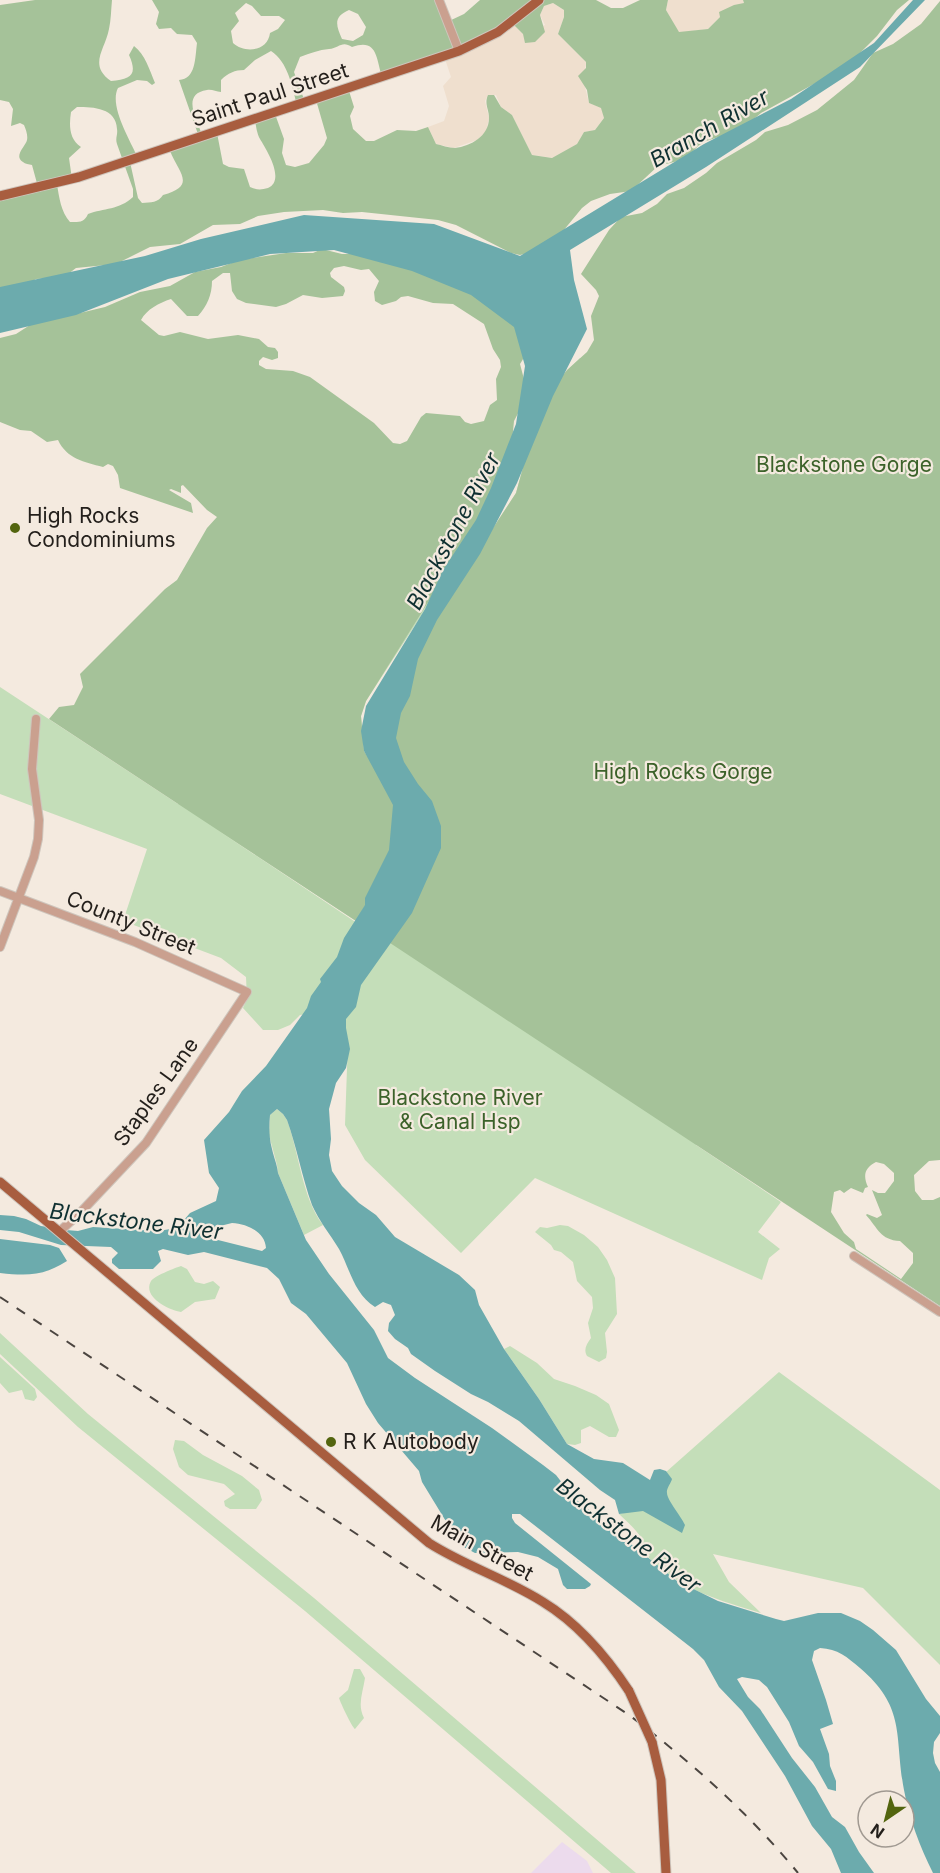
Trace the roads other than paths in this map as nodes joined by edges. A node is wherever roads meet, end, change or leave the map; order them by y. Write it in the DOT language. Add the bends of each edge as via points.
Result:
graph roads {
  1 [pos="439,0"];
  2 [pos="539,0"];
  3 [pos="459,51"];
  4 [pos="0,196"];
  5 [pos="36,719"];
  6 [pos="0,891"];
  7 [pos="19,898"];
  8 [pos="0,947"];
  9 [pos="247,992"];
  10 [pos="0,1182"];
  11 [pos="62,1229"];
  12 [pos="854,1256"];
  13 [pos="940,1312"];
  14 [pos="666,1873"];
  1 -- 3 [label="street"];
  2 -- 3 [label="main road, Saint Paul Street" via="498,32"];
  3 -- 4 [label="main road, Saint Paul Street" via="79,177"];
  5 -- 7 [label="street" via="32,769 39,828 34,857"];
  6 -- 7 [label="street, County Street"];
  7 -- 8 [label="street"];
  7 -- 9 [label="street, County Street" via="135,942"];
  9 -- 11 [label="street, Staples Lane" via="146,1143"];
  10 -- 11 [label="main road, Main Street"];
  11 -- 14 [label="main road, Main Street, bridge" via="84,1252 429,1543 559,1613 592,1642 629,1690 652,1742 663,1796"];
  12 -- 13 [label="street"];
}
